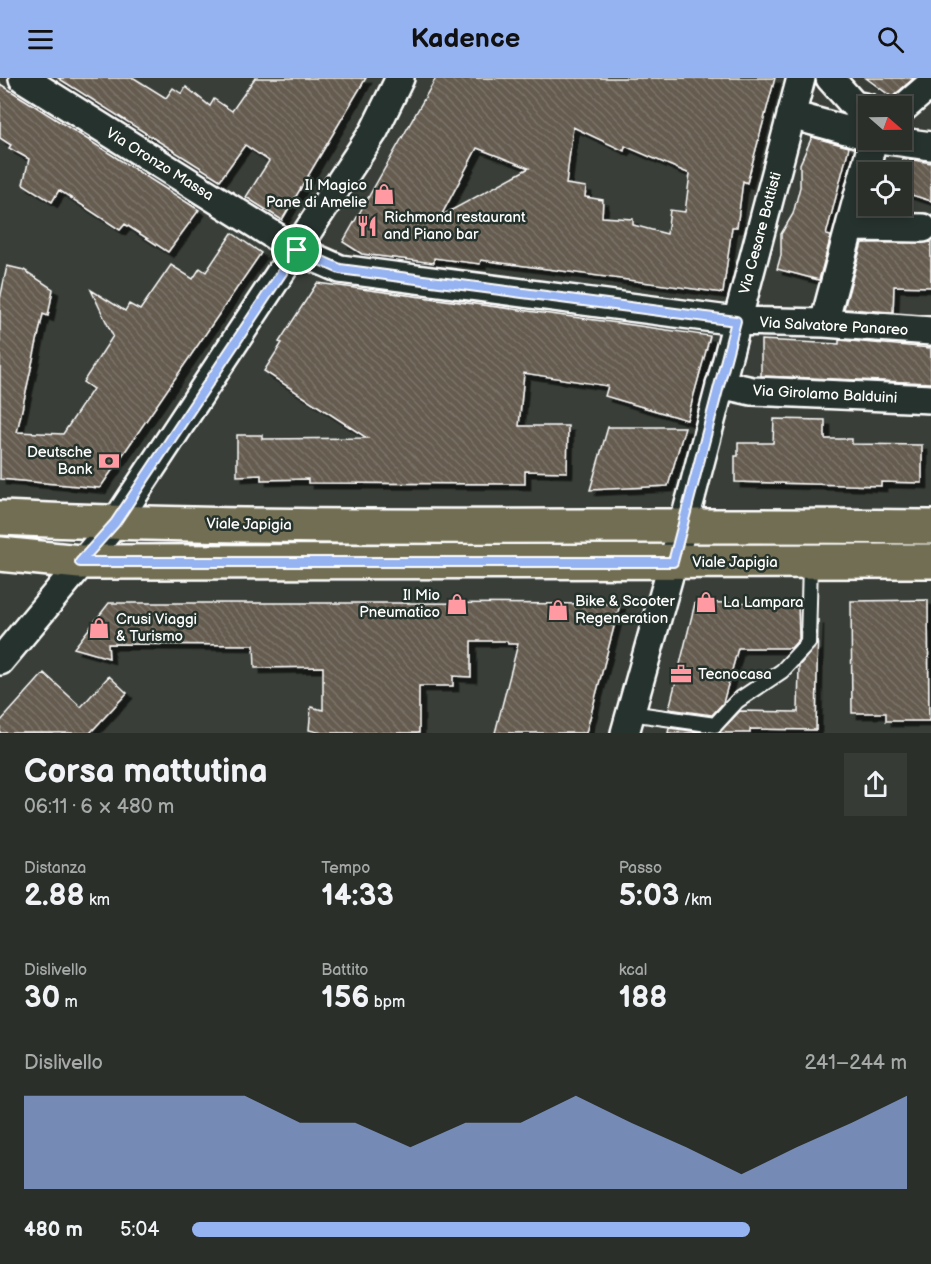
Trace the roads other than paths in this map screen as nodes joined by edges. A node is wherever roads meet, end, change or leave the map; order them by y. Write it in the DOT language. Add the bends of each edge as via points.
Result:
graph roads {
  1 [pos="23,78"];
  2 [pos="400,78"];
  3 [pos="801,78"];
  4 [pos="830,78"];
  5 [pos="931,84"];
  6 [pos="912,100"];
  7 [pos="858,106"];
  8 [pos="791,115"];
  9 [pos="858,133"];
  10 [pos="912,143"];
  11 [pos="931,146"];
  12 [pos="858,215"];
  13 [pos="899,216"];
  14 [pos="850,227"];
  15 [pos="927,228"];
  16 [pos="297,250"];
  17 [pos="736,321"];
  18 [pos="824,323"];
  19 [pos="931,331"];
  20 [pos="720,384"];
  21 [pos="931,399"];
  22 [pos="0,518"];
  23 [pos="115,523"];
  24 [pos="684,524"];
  25 [pos="931,527"];
  26 [pos="0,554"];
  27 [pos="931,561"];
  28 [pos="80,562"];
  29 [pos="673,562"];
  30 [pos="810,562"];
  31 [pos="0,661"];
  32 [pos="627,723"];
  1 -- 16 [label="street, Via Oronzo Massa"];
  2 -- 16 [label="street" via="374,131"];
  3 -- 8 [label="street, Via Cesare Battisti"];
  4 -- 7 [label="street"];
  5 -- 6 [label="street"];
  8 -- 9 [label="street"];
  8 -- 17 [label="street, Via Cesare Battisti"];
  10 -- 11 [label="street"];
  12 -- 14 [label="street"];
  13 -- 15 [label="street"];
  14 -- 15 [label="street"];
  14 -- 18 [label="street"];
  16 -- 17 [label="street, Via Oronzo Massa" via="340,269"];
  16 -- 23 [label="street"];
  17 -- 18 [label="street, Via Salvatore Panareo"];
  17 -- 20 [label="street, Via Cesare Battisti"];
  18 -- 19 [label="street, Via Salvatore Panareo"];
  20 -- 21 [label="street, Via Girolamo Balduini" via="752,391"];
  20 -- 24 [label="street, Via Cesare Battisti"];
  22 -- 23 [label="main road, Viale Japigia"];
  23 -- 24 [label="main road, Viale Japigia" via="516,527"];
  23 -- 28 [label="street"];
  24 -- 25 [label="main road, Viale Japigia"];
  24 -- 29 [label="street, Via Cesare Battisti"];
  26 -- 28 [label="main road, Viale Japigia"];
  27 -- 30 [label="main road, Viale Japigia"];
  28 -- 29 [label="main road, Viale Japigia"];
  28 -- 31 [label="street"];
  29 -- 30 [label="main road, Viale Japigia"];
  29 -- 32 [label="street, Via Cesare Battisti"];
  30 -- 32 [label="lane" via="808,643 782,671 737,701 715,725"];
}
